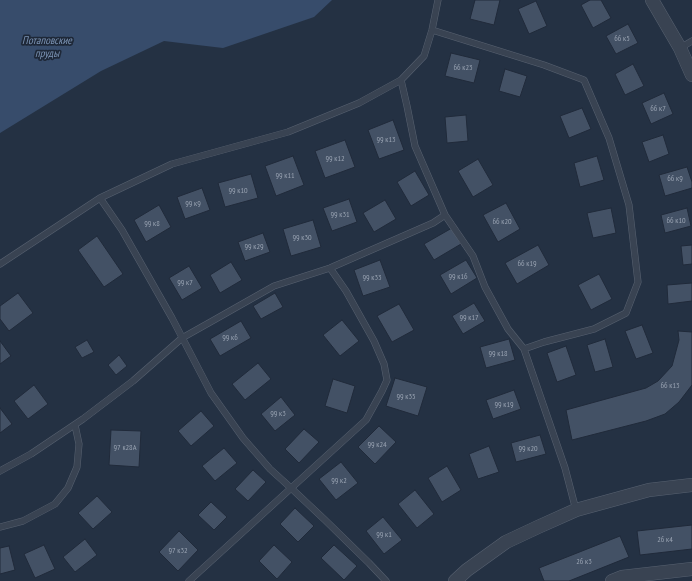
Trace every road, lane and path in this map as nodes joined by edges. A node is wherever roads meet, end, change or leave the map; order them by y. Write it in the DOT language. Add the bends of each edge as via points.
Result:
graph roads {
  1 [pos="438,0"];
  2 [pos="652,0"];
  3 [pos="432,30"];
  4 [pos="692,41"];
  5 [pos="680,48"];
  6 [pos="692,76"];
  7 [pos="401,80"];
  8 [pos="100,198"];
  9 [pos="445,215"];
  10 [pos="0,264"];
  11 [pos="330,268"];
  12 [pos="182,338"];
  13 [pos="524,349"];
  14 [pos="75,425"];
  15 [pos="0,471"];
  16 [pos="692,485"];
  17 [pos="291,488"];
  18 [pos="576,510"];
  19 [pos="0,528"];
  20 [pos="692,569"];
  21 [pos="188,581"];
  22 [pos="386,581"];
  23 [pos="456,581"];
  24 [pos="612,581"];
  1 -- 3 [label="lane"];
  2 -- 5 [label="street"];
  3 -- 7 [label="lane" via="424,56"];
  3 -- 13 [label="lane" via="584,80 609,138 629,205 638,282 626,313 594,329"];
  4 -- 5 [label="lane"];
  5 -- 6 [label="street"];
  7 -- 8 [label="lane" via="359,103 288,132 172,164"];
  7 -- 9 [label="lane" via="415,146"];
  8 -- 10 [label="lane"];
  8 -- 12 [label="lane" via="122,230"];
  9 -- 11 [label="lane" via="433,223"];
  9 -- 13 [label="lane" via="473,256 485,287 508,329"];
  11 -- 12 [label="lane" via="274,286"];
  11 -- 17 [label="lane" via="374,341 384,364 387,380 366,420"];
  12 -- 14 [label="lane" via="133,381"];
  12 -- 17 [label="lane" via="211,393 243,438 270,470"];
  13 -- 18 [label="lane" via="565,468"];
  14 -- 15 [label="lane"];
  14 -- 19 [label="lane" via="79,444 77,467 68,488 55,504 23,521"];
  16 -- 18 [label="street" via="649,490"];
  17 -- 21 [label="lane"];
  17 -- 22 [label="lane"];
  18 -- 23 [label="street" via="506,542"];
  20 -- 24 [label="street" via="622,577"];
}
